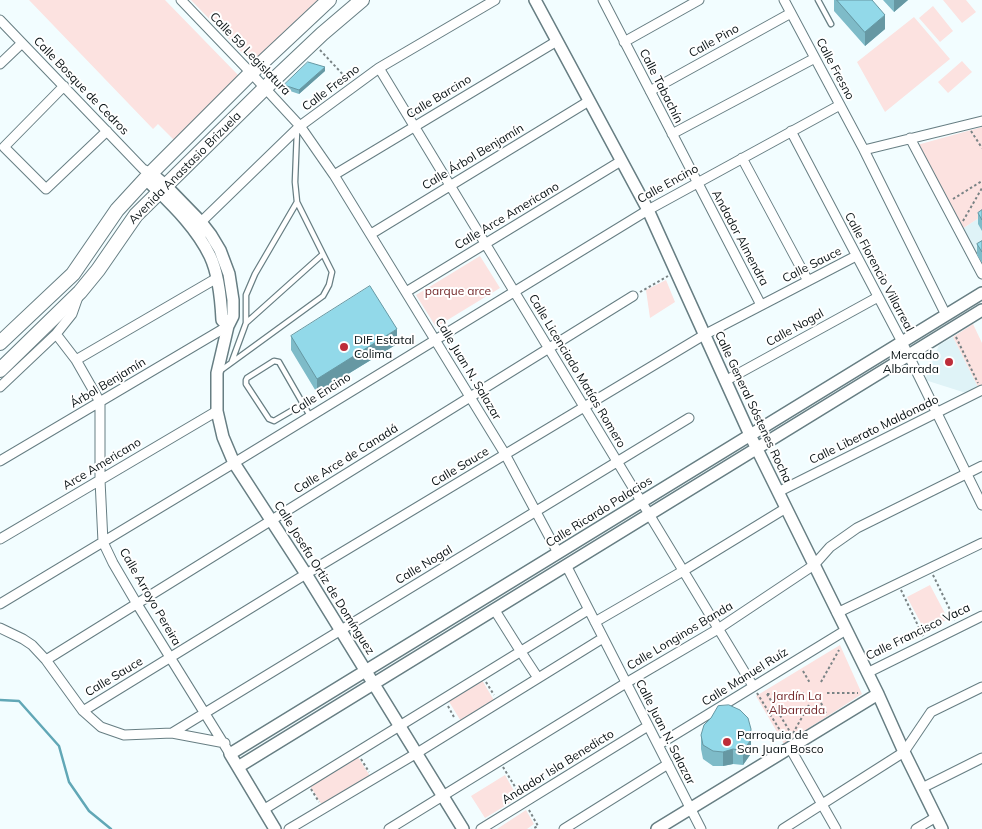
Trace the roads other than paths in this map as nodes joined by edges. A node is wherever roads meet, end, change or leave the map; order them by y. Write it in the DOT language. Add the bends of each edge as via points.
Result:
graph roads {
  1 [pos="181,0"];
  2 [pos="330,0"];
  3 [pos="362,0"];
  4 [pos="495,0"];
  5 [pos="535,0"];
  6 [pos="603,0"];
  7 [pos="699,0"];
  8 [pos="784,0"];
  9 [pos="818,0"];
  10 [pos="791,13"];
  11 [pos="0,20"];
  12 [pos="831,24"];
  13 [pos="557,42"];
  14 [pos="624,42"];
  15 [pos="22,43"];
  16 [pos="815,58"];
  17 [pos="0,64"];
  18 [pos="379,68"];
  19 [pos="251,73"];
  20 [pos="64,86"];
  21 [pos="265,88"];
  22 [pos="650,91"];
  23 [pos="589,100"];
  24 [pos="840,105"];
  25 [pos="982,121"];
  26 [pos="414,127"];
  27 [pos="299,128"];
  28 [pos="107,131"];
  29 [pos="791,132"];
  30 [pos="672,134"];
  31 [pos="910,138"];
  32 [pos="864,150"];
  33 [pos="742,158"];
  34 [pos="621,161"];
  35 [pos="146,173"];
  36 [pos="334,175"];
  37 [pos="697,183"];
  38 [pos="450,186"];
  39 [pos="162,189"];
  40 [pos="297,202"];
  41 [pos="648,210"];
  42 [pos="201,222"];
  43 [pos="371,234"];
  44 [pos="485,244"];
  45 [pos="323,254"];
  46 [pos="856,256"];
  47 [pos="982,274"];
  48 [pos="217,278"];
  49 [pos="808,281"];
  50 [pos="514,291"];
  51 [pos="80,292"];
  52 [pos="406,292"];
  53 [pos="982,293"];
  54 [pos="633,296"];
  55 [pos="878,297"];
  56 [pos="761,305"];
  57 [pos="982,310"];
  58 [pos="946,315"];
  59 [pos="246,323"];
  60 [pos="228,326"];
  61 [pos="56,334"];
  62 [pos="704,334"];
  63 [pos="435,339"];
  64 [pos="902,342"];
  65 [pos="0,343"];
  66 [pos="549,348"];
  67 [pos="908,355"];
  68 [pos="76,360"];
  69 [pos="232,362"];
  70 [pos="0,370"];
  71 [pos="217,373"];
  72 [pos="725,381"];
  73 [pos="0,387"];
  74 [pos="982,390"];
  75 [pos="471,397"];
  76 [pos="100,402"];
  77 [pos="303,404"];
  78 [pos="584,407"];
  79 [pos="217,411"];
  80 [pos="936,413"];
  81 [pos="310,416"];
  82 [pos="689,418"];
  83 [pos="750,436"];
  84 [pos="756,448"];
  85 [pos="505,454"];
  86 [pos="0,461"];
  87 [pos="618,462"];
  88 [pos="234,463"];
  89 [pos="982,466"];
  90 [pos="966,474"];
  91 [pos="100,480"];
  92 [pos="778,492"];
  93 [pos="642,502"];
  94 [pos="982,505"];
  95 [pos="786,508"];
  96 [pos="537,512"];
  97 [pos="649,514"];
  98 [pos="272,520"];
  99 [pos="0,539"];
  100 [pos="103,542"];
  101 [pos="982,543"];
  102 [pos="558,553"];
  103 [pos="814,565"];
  104 [pos="566,566"];
  105 [pos="683,571"];
  106 [pos="306,574"];
  107 [pos="0,604"];
  108 [pos="137,604"];
  109 [pos="494,609"];
  110 [pos="588,610"];
  111 [pos="838,613"];
  112 [pos="982,616"];
  113 [pos="595,622"];
  114 [pos="0,628"];
  115 [pos="718,629"];
  116 [pos="341,630"];
  117 [pos="846,630"];
  118 [pos="603,638"];
  119 [pos="521,652"];
  120 [pos="170,658"];
  121 [pos="46,660"];
  122 [pos="367,671"];
  123 [pos="867,673"];
  124 [pos="538,678"];
  125 [pos="374,683"];
  126 [pos="626,683"];
  127 [pos="753,686"];
  128 [pos="982,687"];
  129 [pos="878,694"];
  130 [pos="83,710"];
  131 [pos="206,713"];
  132 [pos="400,726"];
  133 [pos="648,726"];
  134 [pos="172,733"];
  135 [pos="225,744"];
  136 [pos="658,745"];
  137 [pos="790,748"];
  138 [pos="904,752"];
  139 [pos="230,754"];
  140 [pos="417,754"];
  141 [pos="982,758"];
  142 [pos="668,764"];
  143 [pos="238,766"];
  144 [pos="922,788"];
  145 [pos="443,796"];
  146 [pos="822,804"];
  147 [pos="691,809"];
  148 [pos="263,810"];
  149 [pos="936,817"];
  150 [pos="275,829"];
  151 [pos="290,829"];
  152 [pos="389,829"];
  153 [pos="463,829"];
  154 [pos="481,829"];
  155 [pos="564,829"];
  156 [pos="657,829"];
  157 [pos="701,829"];
  158 [pos="783,829"];
  159 [pos="836,829"];
  160 [pos="916,829"];
  161 [pos="942,829"];
  1 -- 19 [label="street, Calle 59 Legislatura"];
  2 -- 19 [label="main road, Avenida Anastasio Brizuela"];
  3 -- 21 [label="main road, Avenida Anastasio Brizuela"];
  4 -- 18 [label="street, Calle Fresno"];
  5 -- 13 [label="street, Calle General Sóstenes Rocha"];
  6 -- 14 [label="street, Calle Tabachín"];
  7 -- 14 [label="street"];
  8 -- 10 [label="street, Calle Fresno"];
  9 -- 12 [label="lane"];
  10 -- 16 [label="street, Calle Fresno"];
  10 -- 22 [label="street, Calle Pino"];
  11 -- 15 [label="street, Calle Bosque de Cedros"];
  13 -- 23 [label="street, Calle General Sóstenes Rocha"];
  13 -- 26 [label="street, Calle Barcino"];
  14 -- 22 [label="street, Calle Tabachín"];
  15 -- 17 [label="street"];
  15 -- 20 [label="street, Calle Bosque de Cedros"];
  16 -- 24 [label="street, Calle Fresno"];
  16 -- 30 [label="street"];
  18 -- 26 [label="street, Calle Licenciado Matías Romero"];
  18 -- 27 [label="street, Calle Fresno"];
  19 -- 21 [label="street, Calle 59 Legislatura"];
  19 -- 35 [label="main road, Avenida Anastasio Brizuela"];
  20 -- 28 [label="street, Calle Bosque de Cedros"];
  20 -- 28 [label="street" via="4,147 46,189"];
  21 -- 27 [label="street, Calle 59 Legislatura"];
  21 -- 39 [label="main road, Avenida Anastasio Brizuela"];
  22 -- 30 [label="street, Calle Tabachín"];
  23 -- 34 [label="street, Calle General Sóstenes Rocha"];
  23 -- 38 [label="street, Calle Árbol Benjamín"];
  24 -- 29 [label="street, Calle Encino"];
  24 -- 32 [label="street, Calle Fresno"];
  25 -- 31 [label="street"];
  26 -- 36 [label="street, Calle Barcino"];
  26 -- 38 [label="street, Calle Licenciado Matías Romero"];
  27 -- 36 [label="street, Calle Juan N. Salazar"];
  27 -- 40 [label="lane" via="294,182"];
  27 -- 42 [label="street, Calle Fresno"];
  28 -- 35 [label="street, Calle Bosque de Cedros"];
  29 -- 33 [label="street, Calle Encino"];
  29 -- 46 [label="street, Calle Florencio Villarreal"];
  30 -- 37 [label="street, Calle Tabachín"];
  31 -- 32 [label="street"];
  31 -- 47 [label="street"];
  32 -- 58 [label="street, Calle Fresno"];
  33 -- 37 [label="street, Calle Encino"];
  33 -- 49 [label="street"];
  34 -- 41 [label="street, Calle General Sóstenes Rocha"];
  34 -- 44 [label="street, Calle Arce Americano"];
  35 -- 39 [label="street, Calle Josefa Ortiz de Domínguez"];
  35 -- 65 [label="main road, Avenida Anastasio Brizuela" via="73,274"];
  36 -- 43 [label="street, Calle Juan N. Salazar"];
  37 -- 41 [label="street, Calle Encino"];
  37 -- 56 [label="street, Andador Almendra"];
  38 -- 43 [label="street, Calle Árbol Benjamín"];
  38 -- 44 [label="street, Calle Licenciado Matías Romero"];
  39 -- 42 [label="street, Calle Josefa Ortiz de Domínguez"];
  39 -- 48 [label="street, Calle Josefa Ortiz de Domínguez" via="202,241"];
  39 -- 51 [label="main road, Avenida Anastasio Brizuela" via="136,215"];
  40 -- 45 [label="lane"];
  40 -- 59 [label="lane" via="246,295"];
  41 -- 50 [label="street, Calle Encino"];
  41 -- 62 [label="street, Calle General Sóstenes Rocha"];
  42 -- 60 [label="street, Calle Josefa Ortiz de Domínguez" via="220,250 229,274 233,316"];
  43 -- 52 [label="street, Calle Juan N. Salazar"];
  44 -- 50 [label="street, Calle Licenciado Matías Romero"];
  44 -- 52 [label="street, Calle Arce Americano"];
  45 -- 59 [label="lane"];
  45 -- 69 [label="lane" via="332,272 324,296"];
  46 -- 49 [label="street, Calle Sauce"];
  46 -- 55 [label="street, Calle Florencio Villarreal"];
  48 -- 60 [label="street, Calle Josefa Ortiz de Domínguez" via="222,320"];
  48 -- 68 [label="street"];
  49 -- 56 [label="street, Calle Sauce"];
  50 -- 63 [label="street, Calle Encino"];
  50 -- 66 [label="street, Calle Licenciado Matías Romero"];
  51 -- 61 [label="street" via="72,314"];
  51 -- 70 [label="main road, Avenida Anastasio Brizuela"];
  52 -- 63 [label="street, Calle Juan N. Salazar"];
  53 -- 58 [label="street, Calle Ricardo Palacios"];
  54 -- 66 [label="street, Calle Arce de Canadá"];
  55 -- 64 [label="street, Calle Florencio Villarreal"];
  55 -- 72 [label="street, Calle Nogal"];
  56 -- 62 [label="street, Calle Sauce"];
  57 -- 67 [label="street"];
  58 -- 64 [label="street, Calle Ricardo Palacios"];
  59 -- 69 [label="lane"];
  60 -- 71 [label="street, Calle Josefa Ortiz de Domínguez"];
  60 -- 76 [label="street, Árbol Benjamín"];
  61 -- 68 [label="street, Calle Arroyo Pereira"];
  61 -- 73 [label="street"];
  62 -- 72 [label="street, Calle General Sóstenes Rocha"];
  62 -- 78 [label="street, Calle Sauce"];
  63 -- 75 [label="street, Calle Juan N. Salazar"];
  63 -- 81 [label="street, Calle Encino"];
  64 -- 67 [label="street, Calle Florencio Villarreal"];
  64 -- 83 [label="street, Calle Ricardo Palacios"];
  66 -- 75 [label="street, Calle Arce de Canadá"];
  66 -- 78 [label="street, Calle Licenciado Matías Romero"];
  67 -- 80 [label="street, Calle Florencio Villarreal"];
  67 -- 84 [label="street"];
  68 -- 76 [label="street, Calle Arroyo Pereira"];
  69 -- 71 [label="lane"];
  71 -- 79 [label="street, Calle Josefa Ortiz de Domínguez"];
  72 -- 83 [label="street, Calle General Sóstenes Rocha"];
  74 -- 80 [label="street, Calle Liberato Maldonado"];
  75 -- 85 [label="street, Calle Juan N. Salazar"];
  75 -- 98 [label="street, Calle Arce de Canadá"];
  76 -- 86 [label="street, Árbol Benjamín"];
  76 -- 91 [label="street, Calle Arroyo Pereira"];
  77 -- 77 [label="lane" via="279,362 274,361 261,368 246,380 271,420"];
  77 -- 81 [label="lane"];
  78 -- 85 [label="street, Calle Sauce"];
  78 -- 87 [label="street, Calle Licenciado Matías Romero"];
  79 -- 88 [label="street, Calle Josefa Ortiz de Domínguez"];
  79 -- 91 [label="street, Arce Americano"];
  80 -- 90 [label="street, Calle Florencio Villarreal"];
  80 -- 92 [label="street, Calle Liberato Maldonado"];
  81 -- 88 [label="street, Calle Encino"];
  82 -- 87 [label="street, Calle Nogal"];
  83 -- 84 [label="street, Calle General Sóstenes Rocha"];
  83 -- 93 [label="street, Calle Ricardo Palacios"];
  84 -- 92 [label="street, Calle General Sóstenes Rocha"];
  84 -- 97 [label="street"];
  85 -- 96 [label="street, Calle Juan N. Salazar"];
  85 -- 106 [label="street, Calle Sauce"];
  87 -- 93 [label="street, Calle Licenciado Matías Romero"];
  87 -- 96 [label="street, Calle Nogal"];
  88 -- 98 [label="street, Calle Josefa Ortiz de Domínguez"];
  88 -- 100 [label="street, Calle Encino"];
  89 -- 90 [label="street, Calle Longinos Banda"];
  90 -- 94 [label="street, Calle Florencio Villarreal"];
  90 -- 103 [label="street, Calle Longinos Banda" via="857,528 830,547"];
  91 -- 99 [label="street, Arce Americano"];
  91 -- 100 [label="street, Calle Arroyo Pereira"];
  92 -- 95 [label="street, Calle General Sóstenes Rocha"];
  93 -- 97 [label="street, Calle Licenciado Matías Romero"];
  93 -- 102 [label="street, Calle Ricardo Palacios"];
  95 -- 103 [label="street, Calle General Sóstenes Rocha"];
  95 -- 105 [label="street"];
  96 -- 102 [label="street, Calle Juan N. Salazar"];
  96 -- 116 [label="street, Calle Nogal"];
  97 -- 104 [label="street"];
  97 -- 105 [label="street, Calle Licenciado Matías Romero"];
  98 -- 106 [label="street, Calle Josefa Ortiz de Domínguez"];
  98 -- 108 [label="street, Calle Arce de Canadá"];
  100 -- 107 [label="street, Calle Encino"];
  100 -- 108 [label="street, Calle Arroyo Pereira"];
  101 -- 111 [label="street"];
  102 -- 122 [label="street, Calle Ricardo Palacios"];
  103 -- 111 [label="street, Calle General Sóstenes Rocha"];
  103 -- 115 [label="street, Calle Longinos Banda"];
  104 -- 109 [label="street"];
  104 -- 110 [label="street, Calle Juan N. Salazar"];
  105 -- 113 [label="street"];
  105 -- 115 [label="street, Calle Licenciado Matías Romero"];
  106 -- 116 [label="street, Calle Josefa Ortiz de Domínguez"];
  106 -- 120 [label="street, Calle Sauce"];
  108 -- 120 [label="street, Calle Arroyo Pereira"];
  108 -- 121 [label="street, Calle Arce de Canadá"];
  109 -- 119 [label="street"];
  109 -- 125 [label="street"];
  110 -- 113 [label="street, Calle Juan N. Salazar"];
  110 -- 119 [label="street"];
  111 -- 117 [label="street, Calle General Sóstenes Rocha"];
  112 -- 123 [label="street, Calle Francisco Vaca"];
  113 -- 118 [label="street, Calle Juan N. Salazar"];
  114 -- 121 [label="street" via="27,642"];
  115 -- 126 [label="street, Calle Longinos Banda"];
  115 -- 127 [label="street, Calle Licenciado Matías Romero"];
  116 -- 122 [label="street, Calle Josefa Ortiz de Domínguez"];
  116 -- 131 [label="street, Calle Nogal"];
  117 -- 123 [label="street, Calle General Sóstenes Rocha"];
  117 -- 127 [label="street, Calle Manuel Ruíz"];
  118 -- 124 [label="street"];
  118 -- 126 [label="street, Calle Juan N. Salazar"];
  119 -- 124 [label="street"];
  119 -- 132 [label="street"];
  120 -- 130 [label="street, Calle Sauce"];
  120 -- 131 [label="street, Calle Arroyo Pereira"];
  121 -- 130 [label="street"];
  122 -- 125 [label="street, Calle Josefa Ortiz de Domínguez"];
  122 -- 139 [label="street, Calle Ricardo Palacios"];
  123 -- 129 [label="street, Calle General Sóstenes Rocha"];
  124 -- 140 [label="street"];
  125 -- 132 [label="street, Calle Josefa Ortiz de Domínguez"];
  125 -- 143 [label="street"];
  126 -- 133 [label="street, Calle Juan N. Salazar"];
  126 -- 145 [label="street, Calle Longinos Banda"];
  127 -- 136 [label="street, Calle Manuel Ruíz"];
  128 -- 138 [label="street" via="931,712"];
  129 -- 137 [label="street"];
  129 -- 138 [label="street, Calle General Sóstenes Rocha"];
  130 -- 134 [label="street" via="101,727 124,735"];
  131 -- 134 [label="street, Calle Nogal"];
  131 -- 135 [label="street, Calle Arroyo Pereira"];
  132 -- 140 [label="street, Calle Josefa Ortiz de Domínguez"];
  132 -- 148 [label="street"];
  133 -- 136 [label="street, Calle Juan N. Salazar"];
  133 -- 154 [label="street, Andador Isla Benedicto"];
  134 -- 135 [label="street"];
  135 -- 139 [label="street, Calle Arroyo Pereira"];
  136 -- 142 [label="street, Calle Juan N. Salazar"];
  137 -- 146 [label="street"];
  137 -- 147 [label="street"];
  138 -- 144 [label="street, Calle General Sóstenes Rocha"];
  138 -- 146 [label="street"];
  139 -- 143 [label="street, Calle Arroyo Pereira"];
  140 -- 145 [label="street, Calle Josefa Ortiz de Domínguez"];
  140 -- 151 [label="street"];
  141 -- 144 [label="street"];
  142 -- 147 [label="street, Calle Juan N. Salazar"];
  142 -- 155 [label="street"];
  143 -- 148 [label="street, Calle Arroyo Pereira"];
  144 -- 149 [label="street, Calle General Sóstenes Rocha"];
  145 -- 152 [label="street, Calle Longinos Banda"];
  145 -- 153 [label="street, Calle Josefa Ortiz de Domínguez"];
  146 -- 158 [label="street"];
  146 -- 159 [label="street"];
  147 -- 156 [label="street"];
  147 -- 157 [label="street, Calle Juan N. Salazar"];
  148 -- 150 [label="street, Calle Arroyo Pereira"];
  149 -- 160 [label="street"];
  149 -- 161 [label="street, Calle General Sóstenes Rocha"];
}
